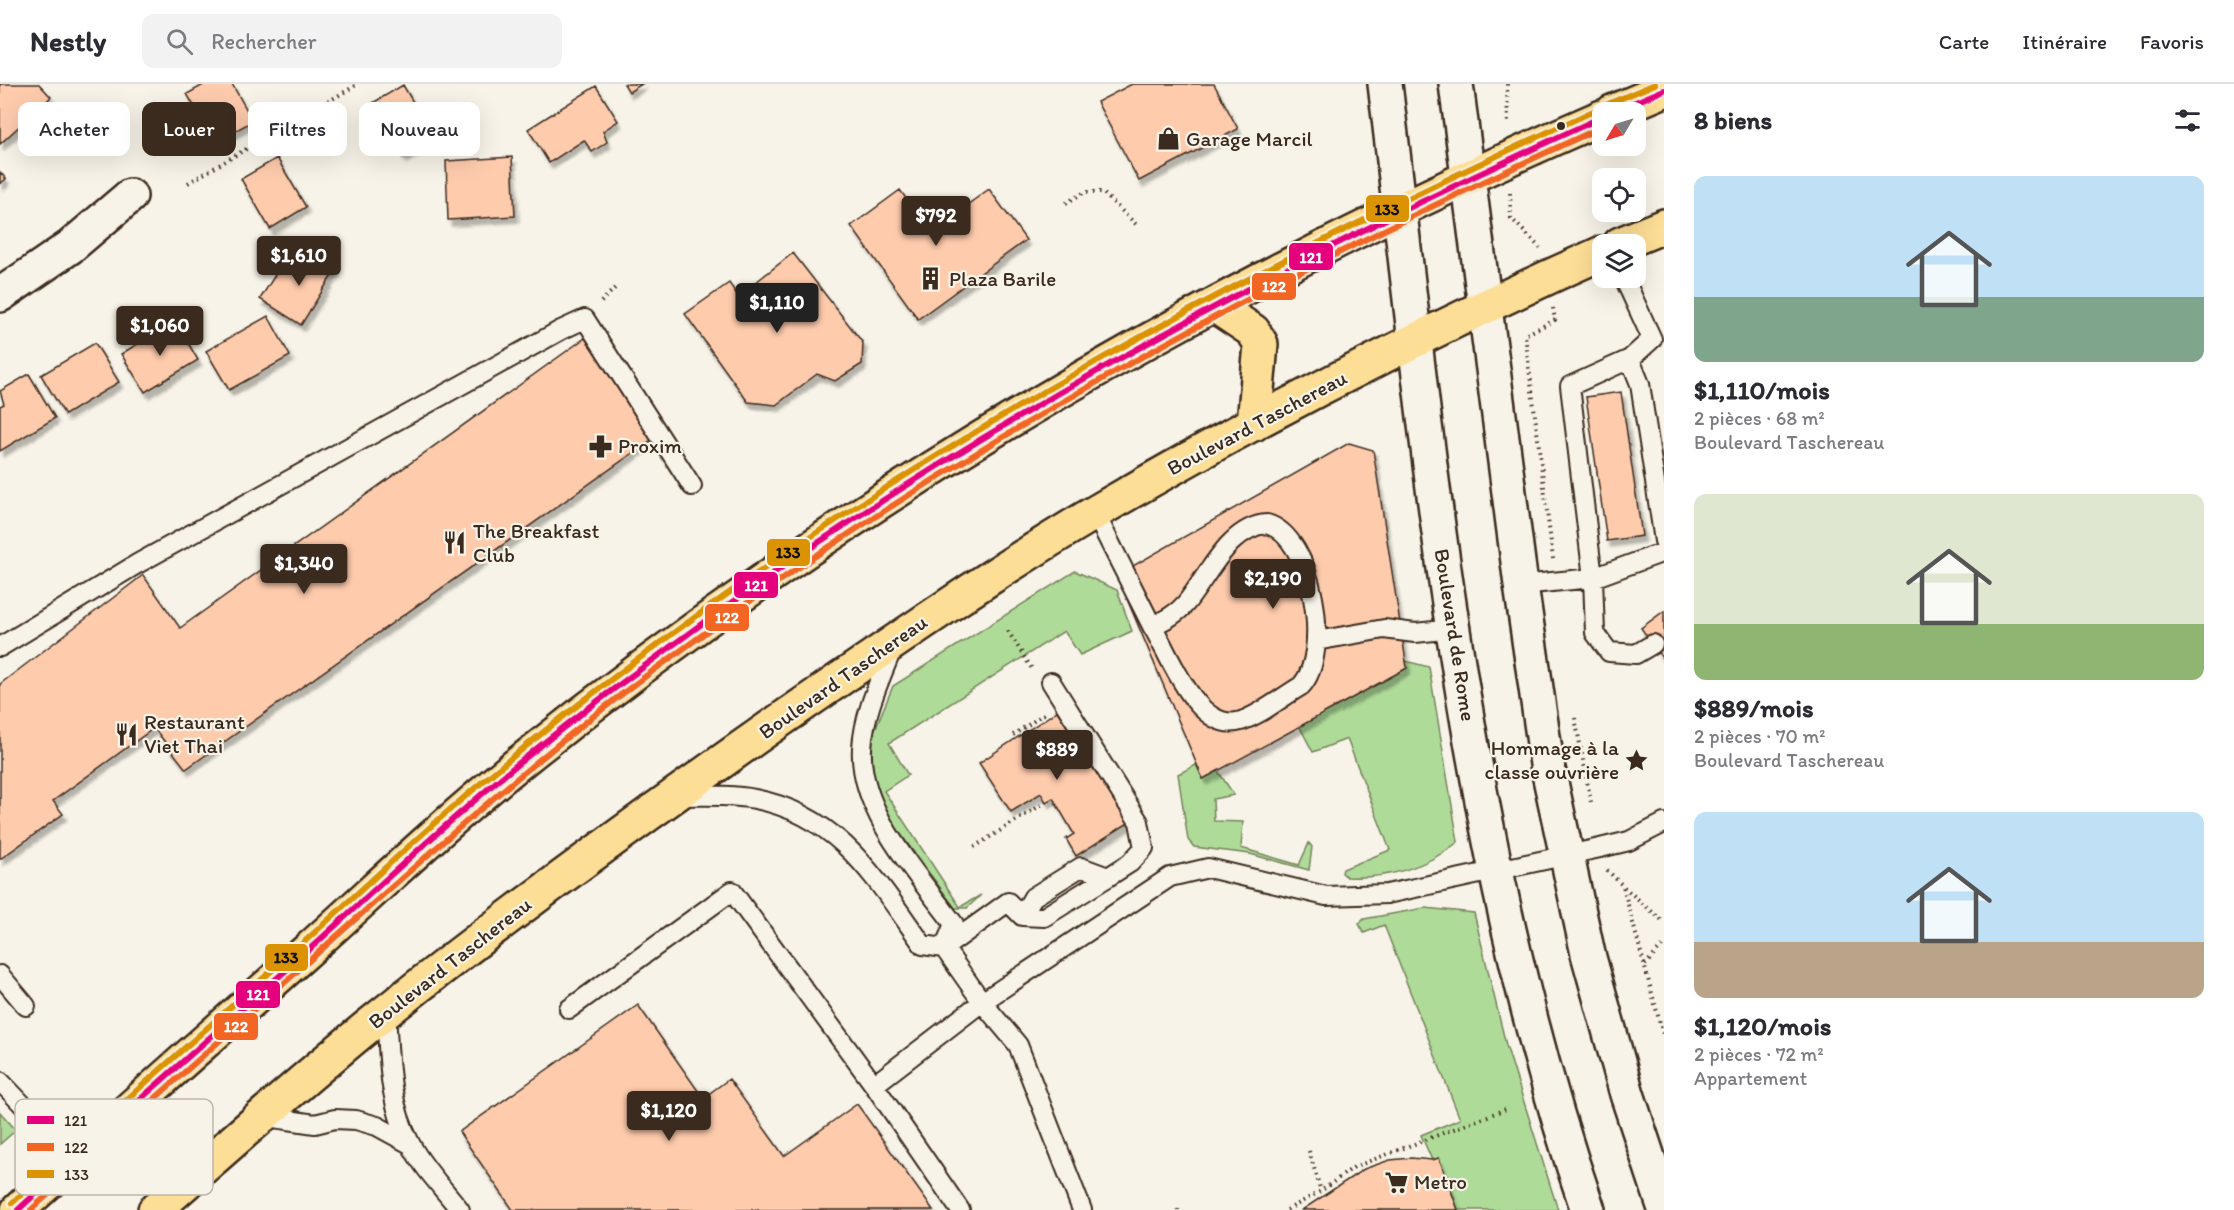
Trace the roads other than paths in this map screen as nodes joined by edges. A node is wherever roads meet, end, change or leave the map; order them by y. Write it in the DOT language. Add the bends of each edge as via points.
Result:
graph roads {
  1 [pos="1385,84"];
  2 [pos="1456,84"];
  3 [pos="1664,90"];
  4 [pos="1636,102"];
  5 [pos="1592,121"];
  6 [pos="1467,177"];
  7 [pos="130,196"];
  8 [pos="1400,208"];
  9 [pos="1664,226"];
  10 [pos="1644,234"];
  11 [pos="1592,258"];
  12 [pos="1630,288"];
  13 [pos="0,295"];
  14 [pos="1214,305"];
  15 [pos="1484,307"];
  16 [pos="1658,338"];
  17 [pos="1415,340"];
  18 [pos="1630,359"];
  19 [pos="1254,424"];
  20 [pos="692,486"];
  21 [pos="1095,513"];
  22 [pos="1663,530"];
  23 [pos="1664,552"];
  24 [pos="1593,578"];
  25 [pos="1521,585"];
  26 [pos="1152,626"];
  27 [pos="1453,629"];
  28 [pos="896,641"];
  29 [pos="1316,641"];
  30 [pos="1653,644"];
  31 [pos="0,647"];
  32 [pos="1051,682"];
  33 [pos="672,796"];
  34 [pos="1664,823"];
  35 [pos="1565,856"];
  36 [pos="1495,869"];
  37 [pos="944,948"];
  38 [pos="0,975"];
  39 [pos="982,1002"];
  40 [pos="26,1006"];
  41 [pos="569,1009"];
  42 [pos="386,1012"];
  43 [pos="0,1081"];
  44 [pos="874,1085"];
  45 [pos="17,1099"];
  46 [pos="140,1099"];
  47 [pos="261,1116"];
  48 [pos="410,1144"];
  49 [pos="213,1159"];
  50 [pos="34,1195"];
  51 [pos="172,1195"];
  52 [pos="1664,1206"];
  53 [pos="18,1210"];
  54 [pos="155,1210"];
  55 [pos="460,1210"];
  56 [pos="960,1210"];
  57 [pos="1082,1210"];
  58 [pos="1588,1210"];
  1 -- 8 [label="main road, Boulevard de Rome"];
  2 -- 6 [label="main road"];
  3 -- 4 [label="main road"];
  5 -- 6 [label="main road"];
  6 -- 8 [label="main road"];
  6 -- 15 [label="main road"];
  7 -- 13 [label="main road" via="70,247"];
  8 -- 14 [label="main road"];
  8 -- 17 [label="main road, Boulevard de Rome"];
  9 -- 10 [label="main road"];
  11 -- 15 [label="main road, Boulevard Taschereau"];
  12 -- 16 [label="lane"];
  14 -- 19 [label="main road" via="1252,331 1261,344"];
  14 -- 46 [label="main road" via="1063,390 898,492 662,655 474,801"];
  15 -- 17 [label="main road, Boulevard Taschereau"];
  15 -- 25 [label="main road"];
  16 -- 18 [label="lane"];
  17 -- 19 [label="main road, Boulevard Taschereau"];
  17 -- 27 [label="main road, Boulevard de Rome"];
  18 -- 22 [label="lane" via="1640,384"];
  18 -- 24 [label="lane" via="1570,386"];
  19 -- 21 [label="main road, Boulevard Taschereau"];
  20 -- 31 [label="lane" via="585,319 137,564"];
  21 -- 26 [label="lane"];
  21 -- 28 [label="main road, Boulevard Taschereau"];
  23 -- 24 [label="lane"];
  24 -- 25 [label="lane"];
  24 -- 30 [label="lane" via="1595,633 1609,652 1636,654"];
  25 -- 35 [label="main road" via="1547,764"];
  26 -- 29 [label="lane" via="1195,701 1211,718 1233,723 1300,686 1311,670"];
  26 -- 29 [label="lane" via="1177,613 1222,552 1252,528 1267,524 1283,532 1296,549 1316,615"];
  27 -- 29 [label="lane" via="1415,633 1384,629"];
  27 -- 36 [label="main road, Boulevard de Rome"];
  28 -- 33 [label="main road, Boulevard Taschereau"];
  28 -- 37 [label="lane" via="870,707 862,765 869,797 878,814 954,924"];
  32 -- 37 [label="lane" via="1139,822 1144,848 1108,877 1081,867 1033,897 1022,916 1008,902"];
  33 -- 37 [label="lane" via="755,798 816,820 852,852 923,945"];
  33 -- 42 [label="main road, Boulevard Taschereau"];
  34 -- 35 [label="lane" via="1629,841"];
  35 -- 36 [label="lane"];
  35 -- 52 [label="main road" via="1615,1055"];
  36 -- 39 [label="lane" via="1387,894 1326,896 1208,868 1170,877"];
  36 -- 58 [label="main road, Boulevard de Rome" via="1537,1043"];
  37 -- 39 [label="lane"];
  38 -- 40 [label="lane"];
  39 -- 44 [label="lane"];
  39 -- 57 [label="lane" via="1018,1045"];
  41 -- 44 [label="lane" via="732,891"];
  42 -- 47 [label="main road, Boulevard Taschereau"];
  42 -- 48 [label="lane" via="393,1095"];
  43 -- 45 [label="lane"];
  44 -- 56 [label="lane"];
  47 -- 48 [label="lane" via="315,1124 335,1119 356,1120 377,1126"];
  47 -- 49 [label="main road, Boulevard Taschereau"];
  48 -- 55 [label="lane"];
  50 -- 53 [label="main road"];
  51 -- 54 [label="main road, Boulevard Taschereau"];
}
